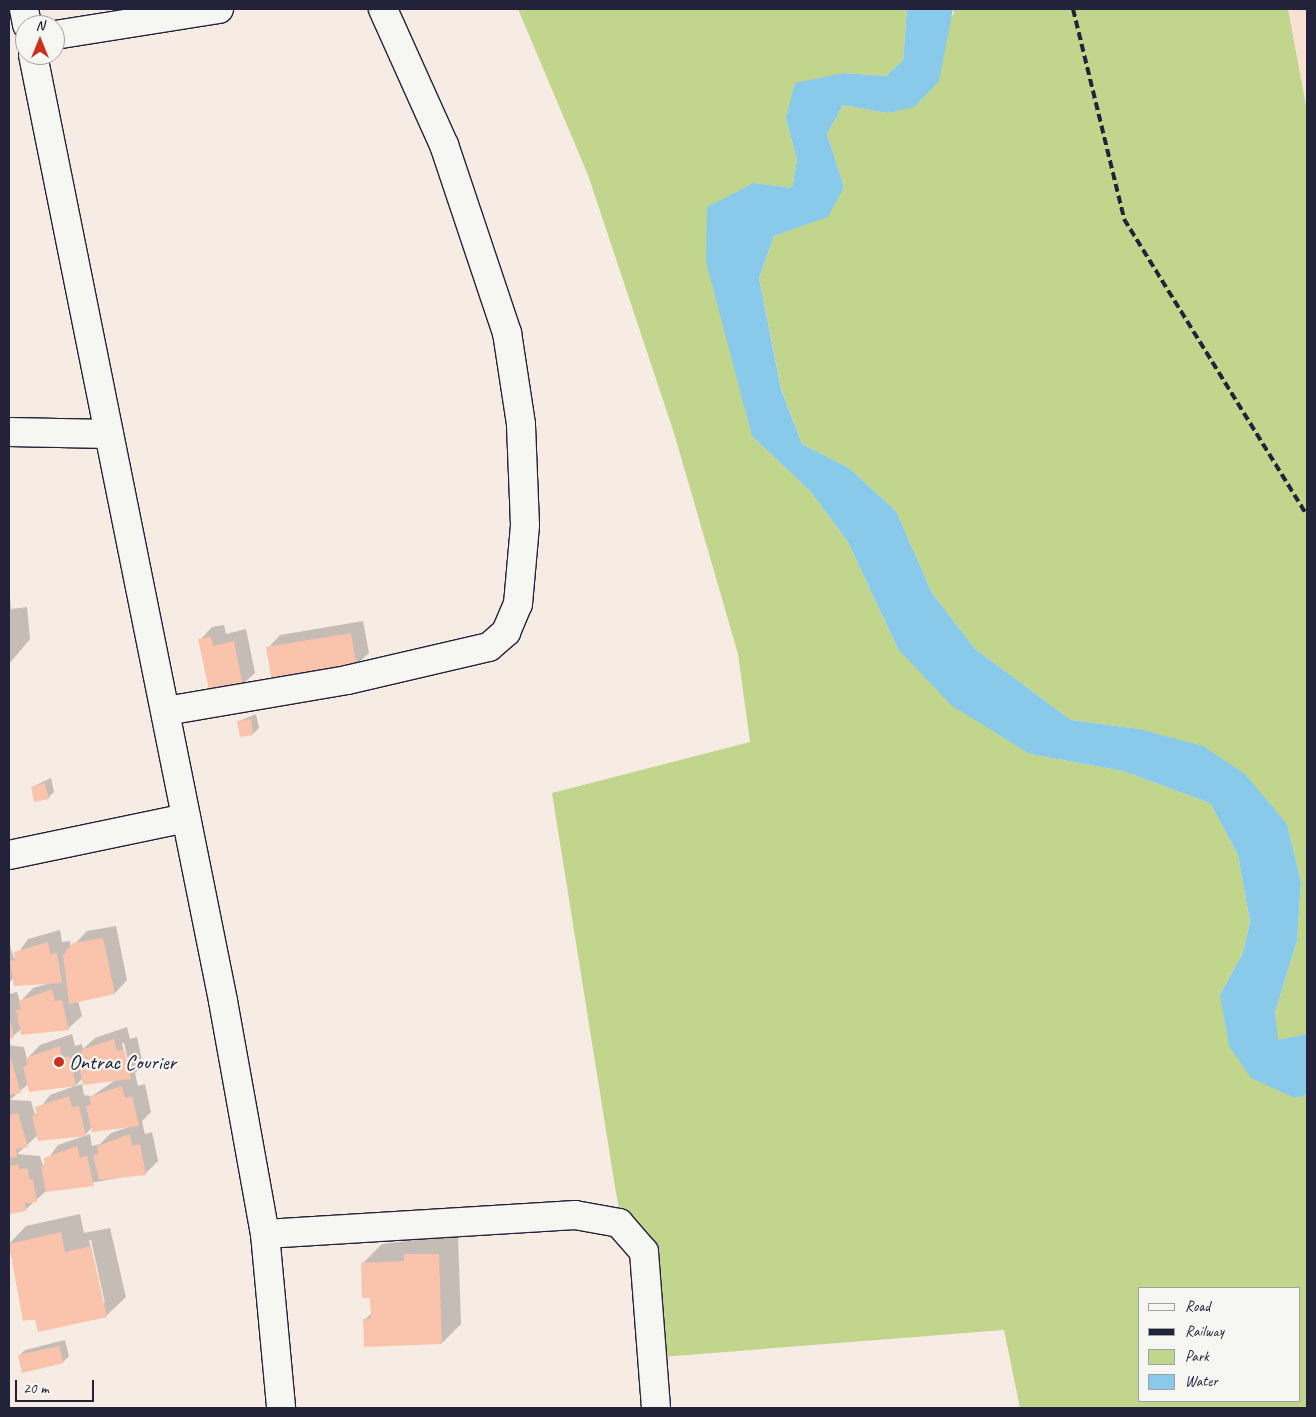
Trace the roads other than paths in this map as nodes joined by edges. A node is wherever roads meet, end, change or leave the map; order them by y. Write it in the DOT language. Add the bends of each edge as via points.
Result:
graph roads {
  1 [pos="219,9"];
  2 [pos="383,9"];
  3 [pos="65,33"];
  4 [pos="36,65"];
  5 [pos="9,432"];
  6 [pos="109,434"];
  7 [pos="166,712"];
  8 [pos="186,818"];
  9 [pos="9,855"];
  10 [pos="265,1234"];
  11 [pos="281,1408"];
  12 [pos="656,1408"];
  1 -- 3 [label="street"];
  2 -- 7 [label="street" via="444,145 507,333 522,433 525,525 518,604 506,632 489,647 347,680"];
  4 -- 6 [label="street"];
  5 -- 6 [label="street"];
  6 -- 7 [label="street"];
  7 -- 8 [label="street"];
  8 -- 9 [label="street"];
  8 -- 10 [label="street"];
  10 -- 11 [label="street"];
  10 -- 12 [label="street" via="575,1215 619,1223 644,1252"];
}
